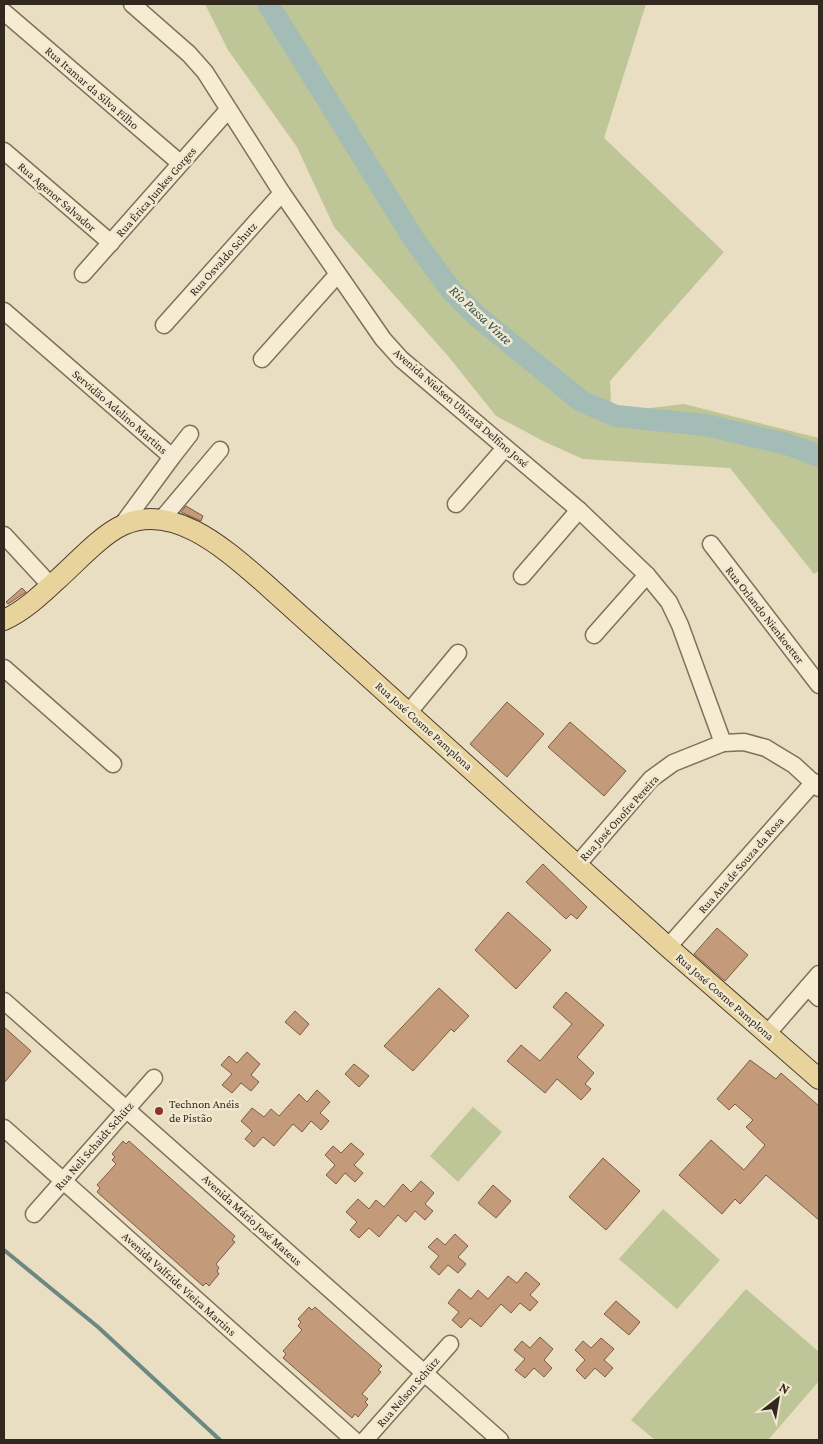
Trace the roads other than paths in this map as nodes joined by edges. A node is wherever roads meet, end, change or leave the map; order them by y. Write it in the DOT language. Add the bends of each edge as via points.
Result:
graph roads {
  1 [pos="132,4"];
  2 [pos="4,12"];
  3 [pos="228,110"];
  4 [pos="4,151"];
  5 [pos="180,163"];
  6 [pos="282,193"];
  7 [pos="111,243"];
  8 [pos="83,274"];
  9 [pos="337,274"];
  10 [pos="4,312"];
  11 [pos="164,325"];
  12 [pos="262,358"];
  13 [pos="190,434"];
  14 [pos="505,448"];
  15 [pos="220,450"];
  16 [pos="172,457"];
  17 [pos="456,504"];
  18 [pos="579,510"];
  19 [pos="161,520"];
  20 [pos="122,525"];
  21 [pos="4,535"];
  22 [pos="711,544"];
  23 [pos="647,575"];
  24 [pos="522,576"];
  25 [pos="51,586"];
  26 [pos="4,620"];
  27 [pos="594,635"];
  28 [pos="458,653"];
  29 [pos="4,668"];
  30 [pos="819,685"];
  31 [pos="410,712"];
  32 [pos="723,743"];
  33 [pos="112,764"];
  34 [pos="816,785"];
  35 [pos="577,865"];
  36 [pos="668,947"];
  37 [pos="819,974"];
  38 [pos="813,992"];
  39 [pos="4,1001"];
  40 [pos="767,1034"];
  41 [pos="154,1078"];
  42 [pos="819,1079"];
  43 [pos="126,1109"];
  44 [pos="4,1128"];
  45 [pos="63,1181"];
  46 [pos="34,1214"];
  47 [pos="450,1344"];
  48 [pos="424,1373"];
  49 [pos="354,1440"];
  50 [pos="365,1440"];
  51 [pos="500,1440"];
  1 -- 3 [label="street, Avenida Nielsen Ubiratã Delfino José" via="189,54 205,72"];
  2 -- 5 [label="street, Rua Itamar da Silva Filho"];
  3 -- 5 [label="street, Rua Érica Junkes Gorges"];
  3 -- 6 [label="street, Avenida Nielsen Ubiratã Delfino José"];
  4 -- 7 [label="street, Rua Agenor Salvador"];
  5 -- 7 [label="street, Rua Érica Junkes Gorges"];
  6 -- 9 [label="street, Avenida Nielsen Ubiratã Delfino José"];
  6 -- 11 [label="street, Rua Osvaldo Schutz"];
  7 -- 8 [label="street, Rua Érica Junkes Gorges"];
  9 -- 12 [label="street"];
  9 -- 14 [label="street, Avenida Nielsen Ubiratã Delfino José" via="368,320 401,359"];
  10 -- 16 [label="street, Servidão Adelino Martins"];
  13 -- 16 [label="street"];
  14 -- 17 [label="street"];
  14 -- 18 [label="street, Avenida Nielsen Ubiratã Delfino José"];
  15 -- 19 [label="street"];
  16 -- 20 [label="street, Servidão Adelino Martins"];
  18 -- 23 [label="street, Avenida Nielsen Ubiratã Delfino José"];
  18 -- 24 [label="street"];
  19 -- 20 [label="main road, Rua José Cosme Pamplona"];
  19 -- 31 [label="main road, Rua José Cosme Pamplona" via="189,528 242,564"];
  20 -- 25 [label="main road, Rua José Cosme Pamplona"];
  21 -- 25 [label="street"];
  22 -- 30 [label="street, Rua Orlando Nienkoetter"];
  23 -- 27 [label="street"];
  23 -- 32 [label="street, Avenida Nielsen Ubiratã Delfino José" via="669,602 680,625"];
  25 -- 26 [label="main road, Rua José Cosme Pamplona"];
  28 -- 31 [label="street"];
  29 -- 33 [label="street"];
  31 -- 35 [label="main road, Rua José Cosme Pamplona"];
  32 -- 34 [label="street, Rua José Onofre Pereira" via="744,742 766,748 794,765"];
  32 -- 35 [label="street, Rua José Onofre Pereira" via="673,764 651,779"];
  34 -- 36 [label="street, Rua Ana de Souza da Rosa"];
  35 -- 36 [label="main road, Rua José Cosme Pamplona"];
  36 -- 40 [label="main road, Rua José Cosme Pamplona"];
  37 -- 38 [label="street"];
  38 -- 40 [label="street"];
  39 -- 43 [label="street, Avenida Mário José Mateus"];
  40 -- 42 [label="main road, Rua José Cosme Pamplona"];
  41 -- 43 [label="street, Rua Neli Schaidt Schütz"];
  43 -- 45 [label="street, Rua Neli Schaidt Schütz"];
  43 -- 48 [label="street, Avenida Mário José Mateus"];
  44 -- 45 [label="street, Avenida Valfride Vieira Martins"];
  45 -- 46 [label="street, Rua Neli Schaidt Schütz"];
  45 -- 49 [label="street, Avenida Valfride Vieira Martins"];
  47 -- 48 [label="street, Rua Nelson Schütz"];
  48 -- 50 [label="street, Rua Nelson Schütz"];
  48 -- 51 [label="street, Avenida Mário José Mateus"];
}
